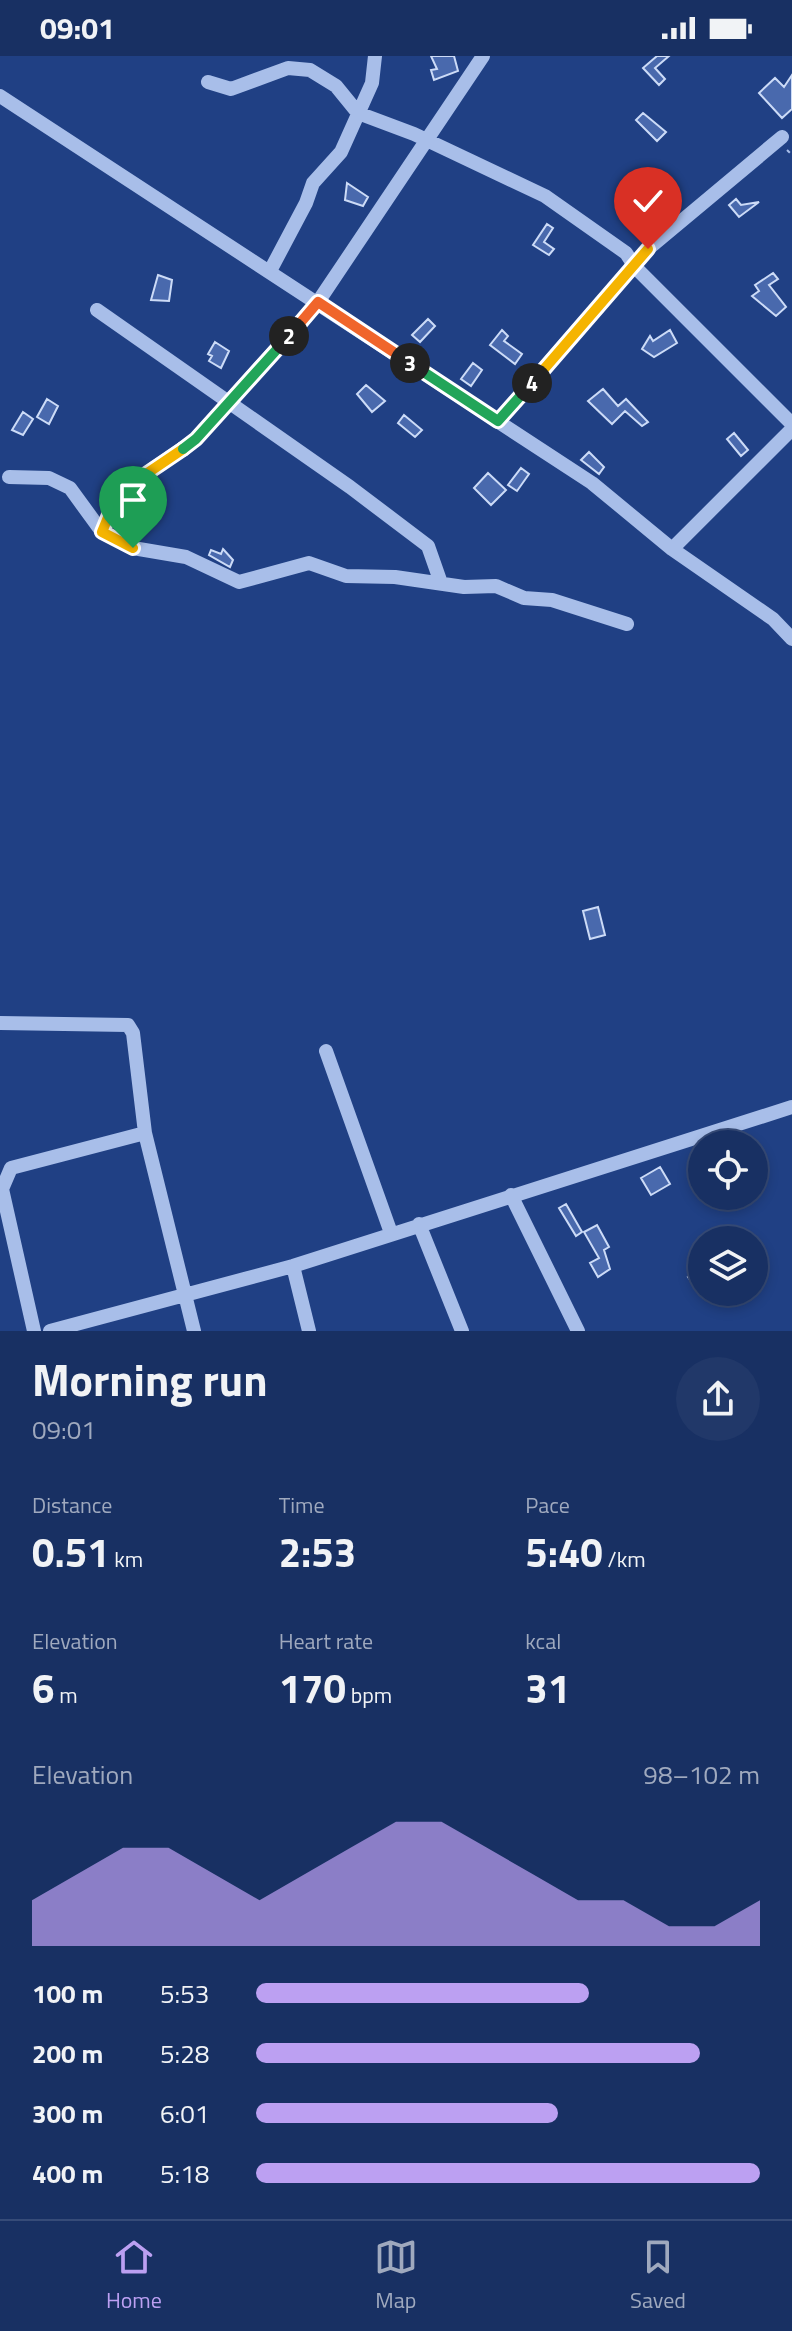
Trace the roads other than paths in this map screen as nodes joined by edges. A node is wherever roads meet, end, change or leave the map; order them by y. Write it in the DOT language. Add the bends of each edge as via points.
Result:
graph roads {
  1 [pos="375,56"];
  2 [pos="483,56"];
  3 [pos="208,82"];
  4 [pos="0,96"];
  5 [pos="358,113"];
  6 [pos="782,137"];
  7 [pos="425,140"];
  8 [pos="635,267"];
  9 [pos="270,271"];
  10 [pos="318,302"];
  11 [pos="97,310"];
  12 [pos="229,404"];
  13 [pos="498,421"];
  14 [pos="792,426"];
  15 [pos="9,477"];
  16 [pos="102,532"];
  17 [pos="672,549"];
  18 [pos="441,583"];
  19 [pos="627,624"];
  20 [pos="792,639"];
  21 [pos="0,1023"];
  22 [pos="326,1051"];
  23 [pos="792,1107"];
  24 [pos="145,1133"];
  25 [pos="511,1195"];
  26 [pos="419,1224"];
  27 [pos="391,1233"];
  28 [pos="293,1266"];
  29 [pos="183,1294"];
  30 [pos="34,1331"];
  31 [pos="50,1331"];
  32 [pos="194,1331"];
  33 [pos="309,1331"];
  34 [pos="462,1331"];
  35 [pos="578,1331"];
  1 -- 5 [label="street" via="372,83"];
  2 -- 7 [label="street"];
  3 -- 5 [label="street" via="231,89 288,68 310,70 336,86"];
  4 -- 9 [label="street"];
  5 -- 7 [label="street"];
  5 -- 9 [label="street" via="341,152 313,183"];
  6 -- 8 [label="street" via="648,249"];
  7 -- 8 [label="street" via="545,196 626,253"];
  7 -- 10 [label="street"];
  8 -- 13 [label="street"];
  8 -- 14 [label="street"];
  9 -- 10 [label="street"];
  10 -- 12 [label="street"];
  10 -- 13 [label="street"];
  11 -- 12 [label="street"];
  12 -- 16 [label="street" via="196,439 118,493"];
  12 -- 18 [label="street" via="428,546"];
  13 -- 17 [label="street" via="592,483"];
  14 -- 17 [label="street"];
  15 -- 16 [label="street" via="49,478 70,488"];
  16 -- 18 [label="street" via="133,548 186,557 239,582 309,563 346,576"];
  17 -- 20 [label="street" via="773,619"];
  18 -- 19 [label="street" via="496,586"];
  21 -- 24 [label="street" via="128,1025"];
  22 -- 27 [label="street"];
  23 -- 25 [label="street"];
  24 -- 29 [label="street"];
  24 -- 30 [label="street" via="11,1168 4,1178 2,1189"];
  25 -- 26 [label="street"];
  25 -- 35 [label="street"];
  26 -- 27 [label="street"];
  26 -- 34 [label="street"];
  27 -- 28 [label="street"];
  28 -- 29 [label="street"];
  28 -- 33 [label="street"];
  29 -- 31 [label="street"];
  29 -- 32 [label="street"];
}
